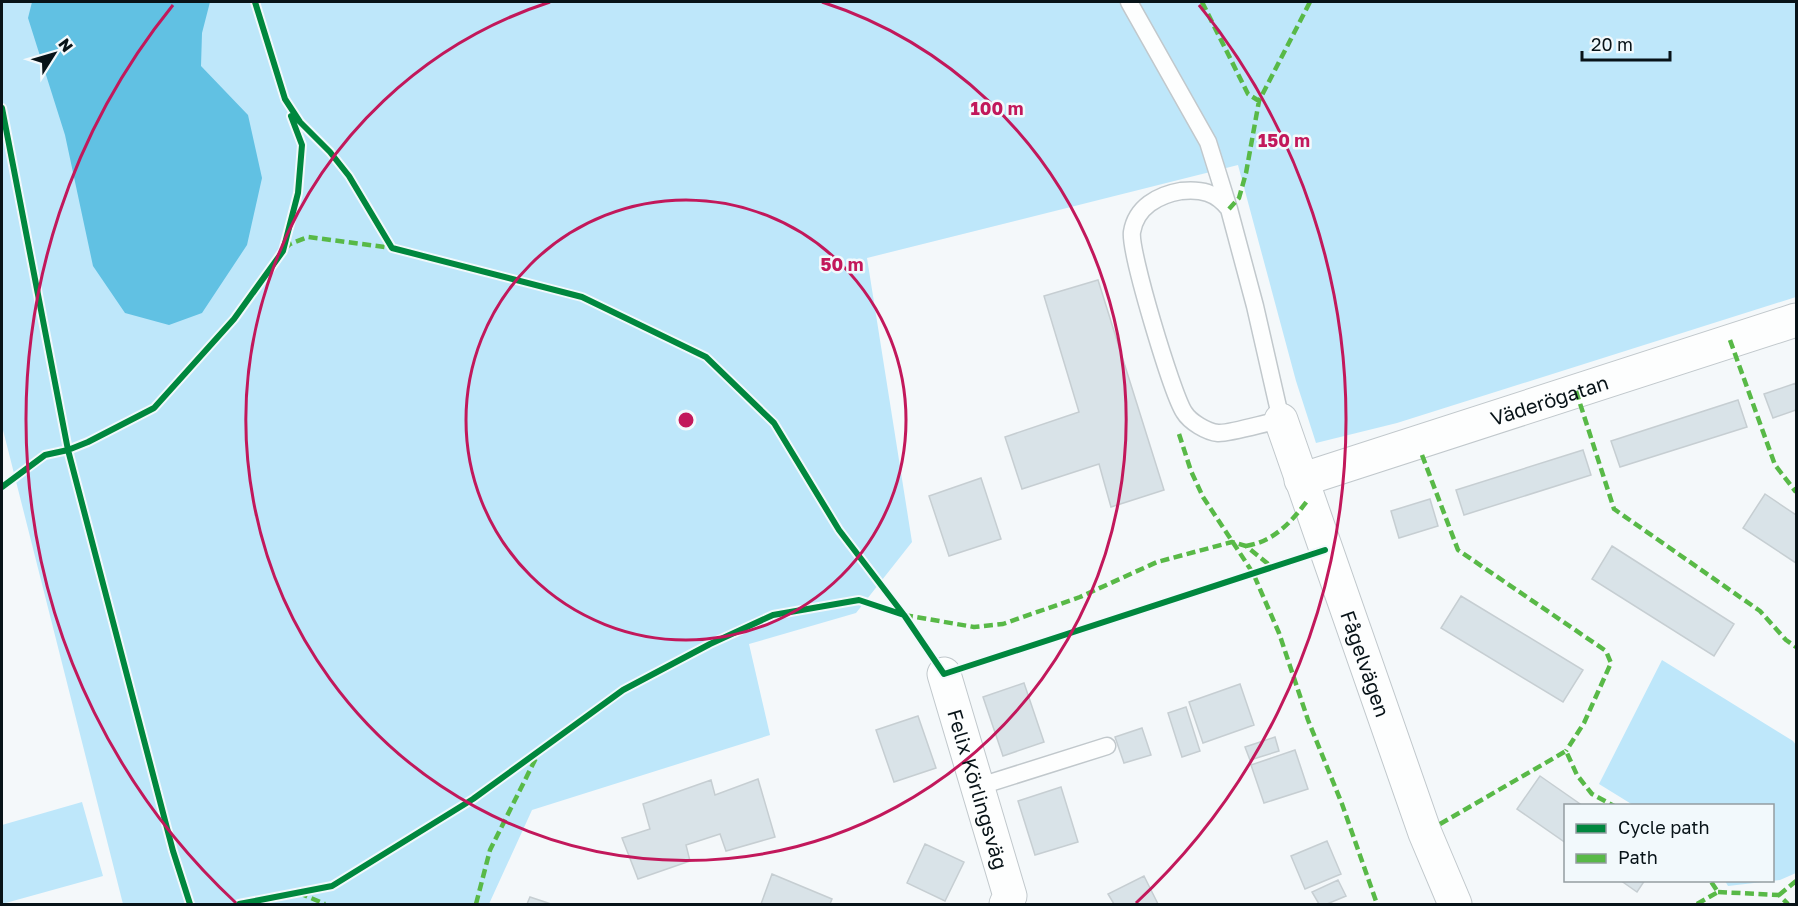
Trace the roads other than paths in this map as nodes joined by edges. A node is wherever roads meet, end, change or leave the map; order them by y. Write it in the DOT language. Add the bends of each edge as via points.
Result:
graph roads {
  1 [pos="1129,2"];
  2 [pos="1229,209"];
  3 [pos="1797,320"];
  4 [pos="1281,420"];
  5 [pos="1301,480"];
  6 [pos="944,674"];
  7 [pos="1107,746"];
  8 [pos="977,787"];
  9 [pos="1006,904"];
  10 [pos="1455,904"];
  1 -- 2 [label="lane" via="1208,142"];
  2 -- 4 [label="lane"];
  2 -- 4 [label="lane" via="1210,192 1166,194 1141,210 1132,234 1135,260 1184,414 1202,428 1219,434"];
  3 -- 5 [label="street, Väderögatan"];
  4 -- 5 [label="street, Fågelvägen"];
  5 -- 10 [label="street, Fågelvägen" via="1425,833"];
  6 -- 8 [label="street, Felix Körlingsväg"];
  7 -- 8 [label="lane"];
  8 -- 9 [label="street, Felix Körlingsväg" via="1010,896"];
}
